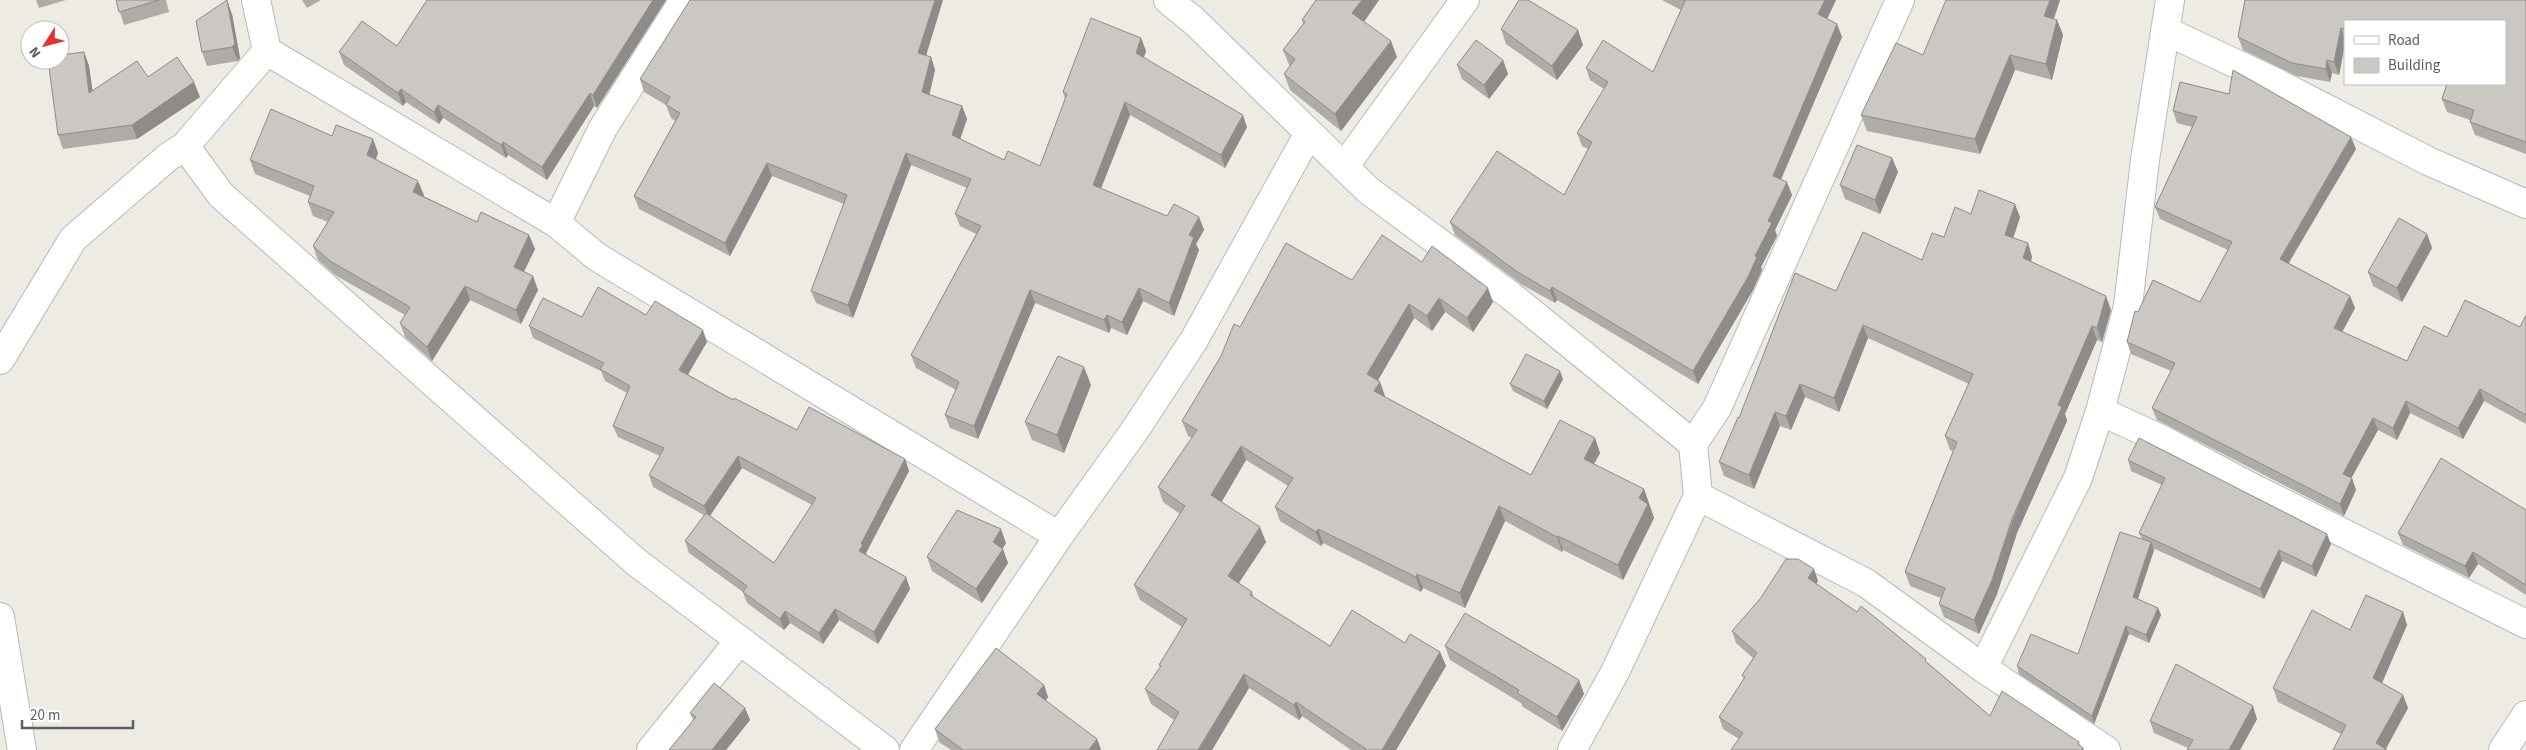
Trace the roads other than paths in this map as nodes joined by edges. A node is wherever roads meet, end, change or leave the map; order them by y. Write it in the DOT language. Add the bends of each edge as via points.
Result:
graph roads {
  1 [pos="256,0"];
  2 [pos="684,0"];
  3 [pos="1168,0"];
  4 [pos="1465,0"];
  5 [pos="1900,0"];
  6 [pos="2170,0"];
  7 [pos="2166,31"];
  8 [pos="267,52"];
  9 [pos="1309,133"];
  10 [pos="185,146"];
  11 [pos="1344,167"];
  12 [pos="2526,204"];
  13 [pos="556,224"];
  14 [pos="0,360"];
  15 [pos="2100,411"];
  16 [pos="1693,444"];
  17 [pos="1698,496"];
  18 [pos="1058,536"];
  19 [pos="0,617"];
  20 [pos="2526,624"];
  21 [pos="740,640"];
  22 [pos="1983,668"];
  23 [pos="2526,715"];
  24 [pos="22,750"];
  25 [pos="651,750"];
  26 [pos="885,750"];
  27 [pos="914,750"];
  28 [pos="1572,750"];
  29 [pos="2106,750"];
  30 [pos="2504,750"];
  1 -- 8 [label="street"];
  2 -- 13 [label="street" via="604,128"];
  3 -- 9 [label="street" via="1194,21"];
  4 -- 11 [label="street"];
  5 -- 16 [label="street" via="1717,408"];
  6 -- 7 [label="street"];
  7 -- 12 [label="street" via="2275,82 2428,161"];
  7 -- 15 [label="street" via="2145,160 2128,306"];
  8 -- 10 [label="street"];
  8 -- 13 [label="street"];
  9 -- 11 [label="street"];
  9 -- 18 [label="street" via="1194,340 1135,430"];
  10 -- 14 [label="street" via="73,239"];
  10 -- 21 [label="street" via="221,196 399,355 636,562"];
  11 -- 16 [label="street" via="1368,190 1511,296"];
  13 -- 18 [label="street" via="597,257"];
  15 -- 20 [label="street"];
  15 -- 22 [label="street" via="2078,478"];
  16 -- 17 [label="street"];
  17 -- 22 [label="street" via="1866,583"];
  17 -- 28 [label="street" via="1615,672"];
  18 -- 27 [label="street"];
  19 -- 24 [label="street"];
  21 -- 25 [label="street"];
  21 -- 26 [label="street"];
  22 -- 29 [label="street"];
  23 -- 30 [label="street"];
}
